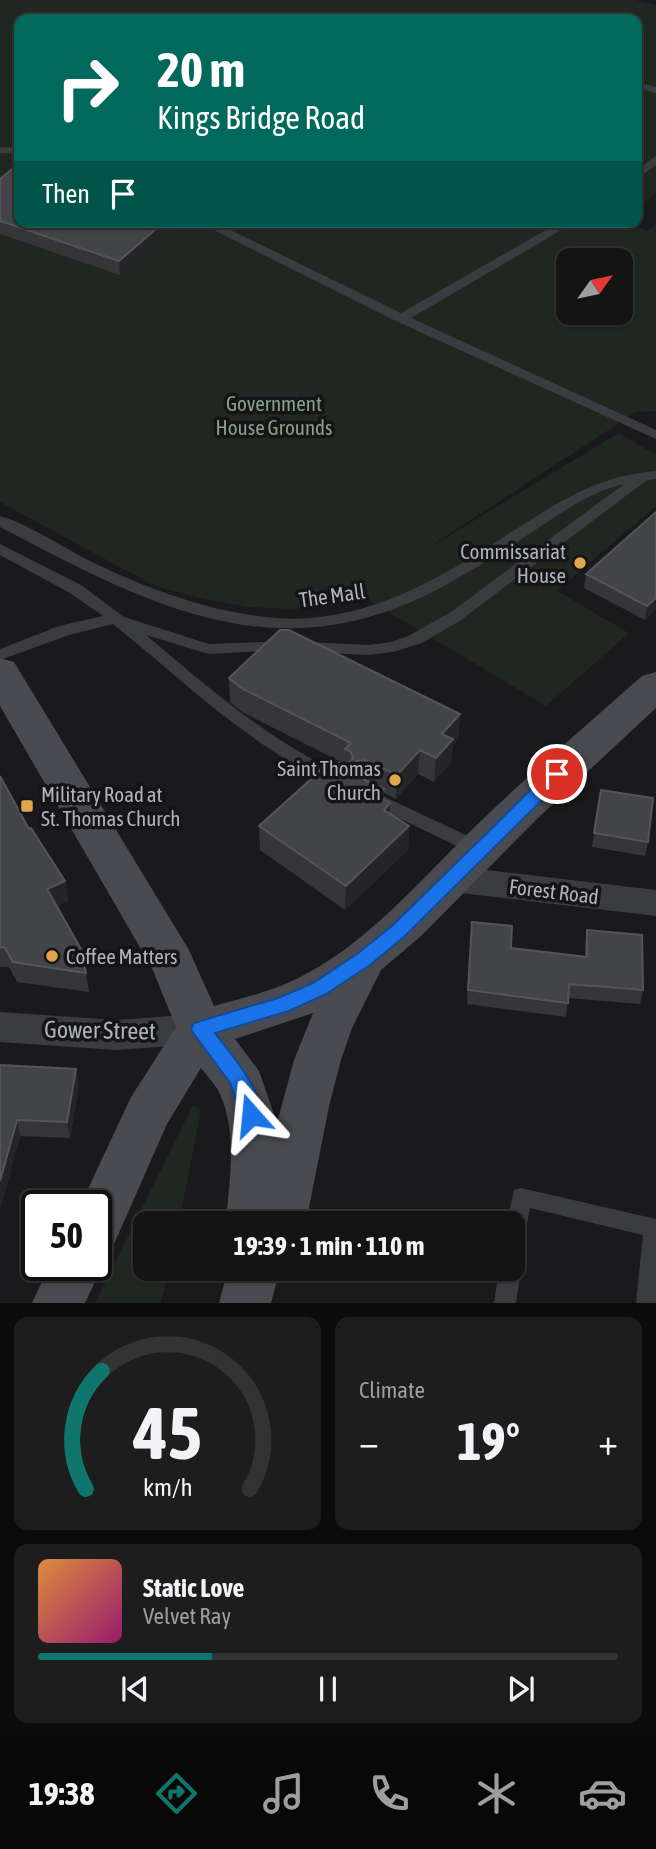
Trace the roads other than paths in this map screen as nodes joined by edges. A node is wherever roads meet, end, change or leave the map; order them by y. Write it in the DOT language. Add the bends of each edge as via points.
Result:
graph roads {
  1 [pos="656,159"];
  2 [pos="642,170"];
  3 [pos="216,228"];
  4 [pos="558,228"];
  5 [pos="401,318"];
  6 [pos="656,435"];
  7 [pos="651,475"];
  8 [pos="0,521"];
  9 [pos="0,549"];
  10 [pos="114,619"];
  11 [pos="0,655"];
  12 [pos="0,671"];
  13 [pos="656,685"];
  14 [pos="342,781"];
  15 [pos="362,792"];
  16 [pos="466,864"];
  17 [pos="656,903"];
  18 [pos="363,960"];
  19 [pos="0,1027"];
  20 [pos="200,1029"];
  21 [pos="112,1192"];
  22 [pos="252,1211"];
  23 [pos="284,1211"];
  24 [pos="519,1211"];
  25 [pos="69,1281"];
  26 [pos="251,1281"];
  27 [pos="508,1281"];
  28 [pos="58,1303"];
  29 [pos="245,1303"];
  30 [pos="505,1303"];
  31 [pos="647,1303"];
  1 -- 2 [label="lane"];
  3 -- 5 [label="lane"];
  4 -- 5 [label="lane"];
  5 -- 6 [label="lane"];
  7 -- 8 [label="lane, The Mall" via="608,482 578,494 425,591 369,613 327,621 242,621 197,610 116,581"];
  7 -- 10 [label="lane" via="456,616 393,647 209,649"];
  9 -- 10 [label="lane" via="97,603"];
  10 -- 11 [label="lane" via="65,630"];
  10 -- 14 [label="lane" via="256,737"];
  12 -- 20 [label="main road" via="173,962"];
  13 -- 16 [label="main road"];
  15 -- 16 [label="lane"];
  16 -- 17 [label="street, Forest Road"];
  16 -- 18 [label="main road"];
  18 -- 20 [label="main road" via="319,989 282,1005"];
  18 -- 23 [label="main road" via="352,989 339,1005 314,1073"];
  19 -- 20 [label="street, Gower Street" via="116,1035"];
  20 -- 21 [label="main road" via="148,1112"];
  20 -- 22 [label="main road" via="247,1097 255,1133"];
  24 -- 31 [label="lane" via="521,1197 654,1228"];
  25 -- 28 [label="main road"];
  26 -- 29 [label="main road"];
  27 -- 30 [label="lane"];
}
